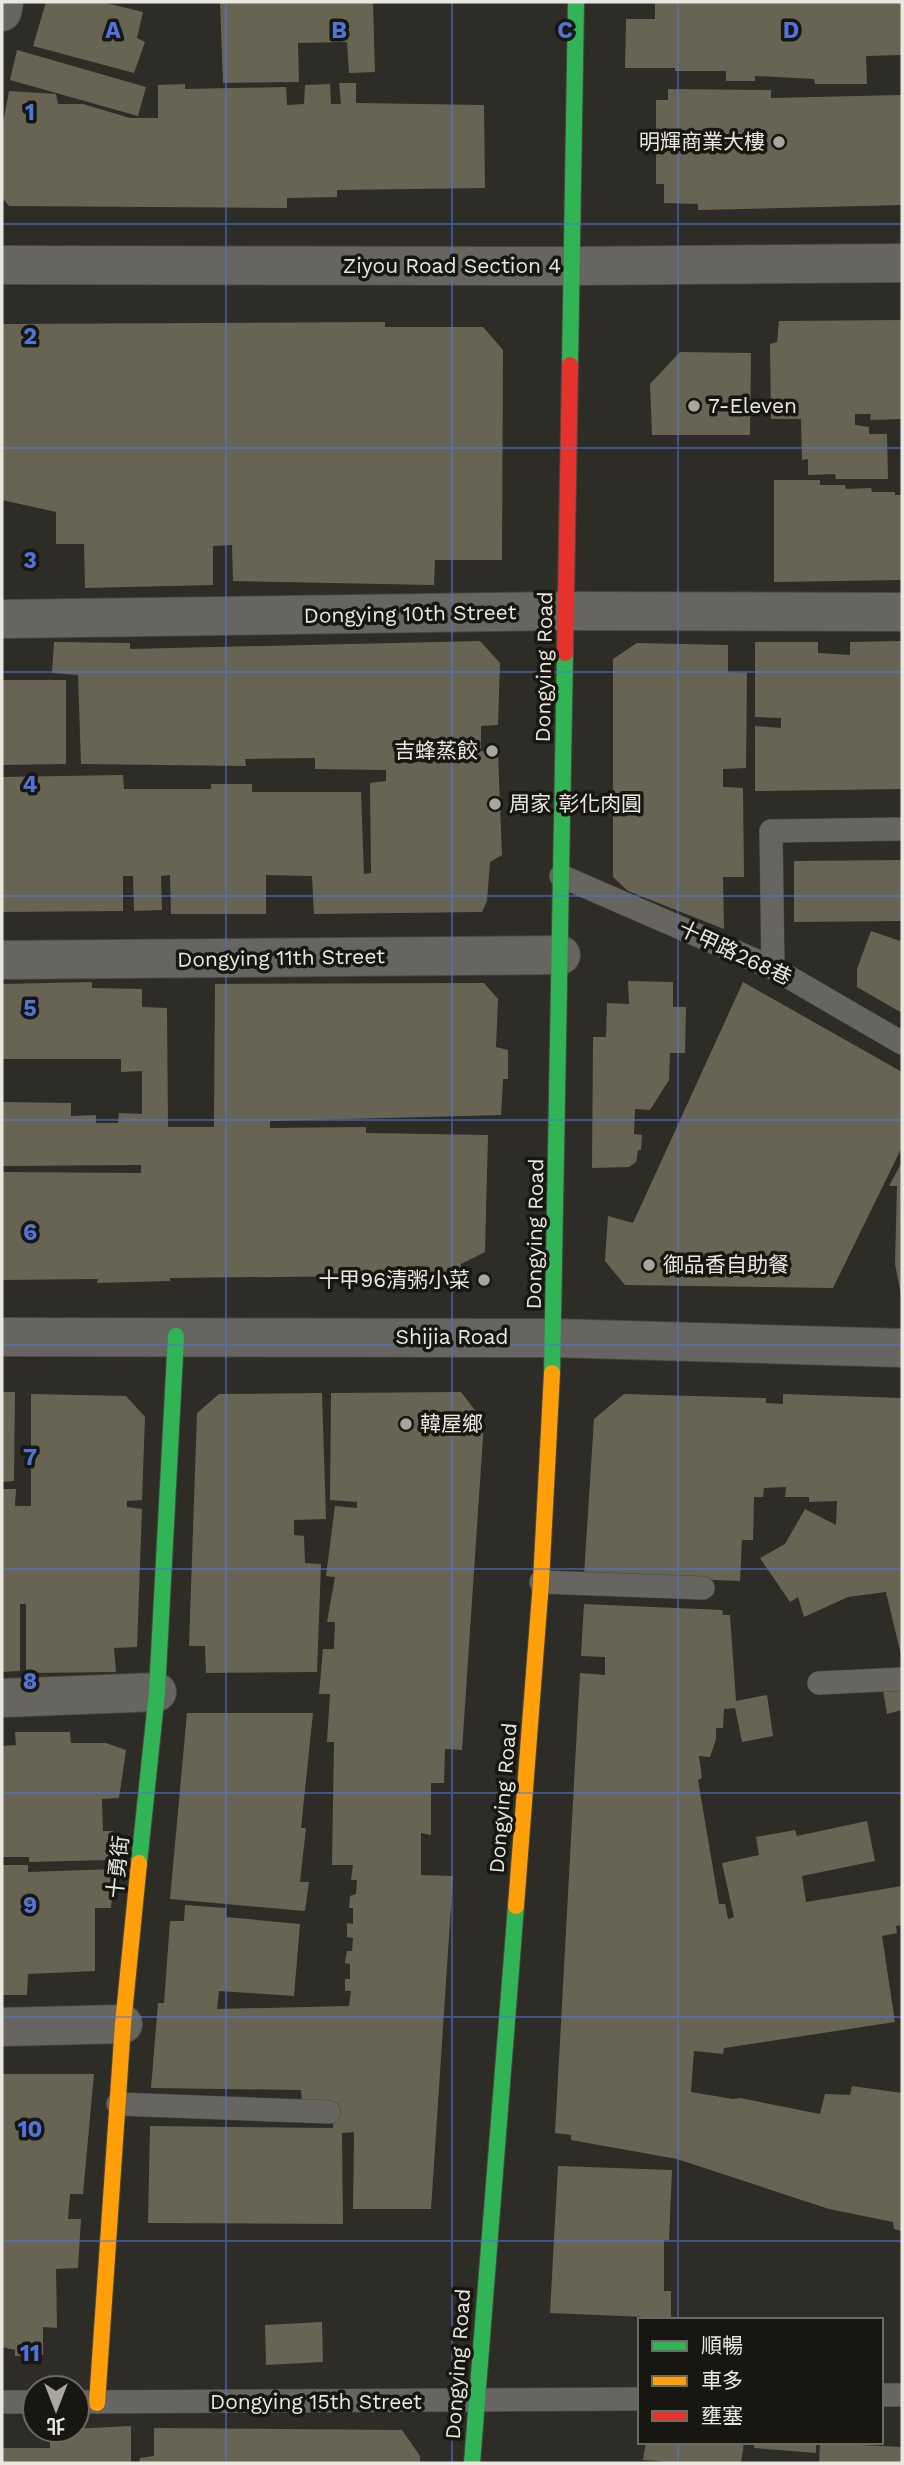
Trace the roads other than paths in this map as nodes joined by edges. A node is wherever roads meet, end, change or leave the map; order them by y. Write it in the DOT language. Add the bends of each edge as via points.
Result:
graph roads {
  1 [pos="4,2"];
  2 [pos="576,2"];
  3 [pos="2,12"];
  4 [pos="902,263"];
  5 [pos="2,265"];
  6 [pos="573,266"];
  7 [pos="566,611"];
  8 [pos="902,612"];
  9 [pos="2,619"];
  10 [pos="902,829"];
  11 [pos="561,876"];
  12 [pos="561,955"];
  13 [pos="2,960"];
  14 [pos="773,968"];
  15 [pos="902,1043"];
  16 [pos="176,1336"];
  17 [pos="2,1337"];
  18 [pos="554,1338"];
  19 [pos="902,1348"];
  20 [pos="541,1582"];
  21 [pos="703,1588"];
  22 [pos="902,1679"];
  23 [pos="819,1684"];
  24 [pos="157,1692"];
  25 [pos="2,1698"];
  26 [pos="123,2024"];
  27 [pos="2,2027"];
  28 [pos="118,2104"];
  29 [pos="329,2112"];
  30 [pos="90,2374"];
  31 [pos="883,2395"];
  32 [pos="902,2395"];
  33 [pos="638,2399"];
  34 [pos="476,2401"];
  35 [pos="2,2402"];
  36 [pos="21,2402"];
  37 [pos="91,2403"];
  38 [pos="472,2463"];
  1 -- 3 [label="street"];
  2 -- 6 [label="street, Dongying Road"];
  4 -- 6 [label="street, Ziyou Road Section 4"];
  5 -- 6 [label="street, Ziyou Road Section 4"];
  6 -- 7 [label="street, Dongying Road"];
  7 -- 8 [label="street, Dongying 10th Street"];
  7 -- 9 [label="street, Dongying 10th Street"];
  7 -- 11 [label="street, Dongying Road"];
  10 -- 14 [label="lane" via="771,831"];
  11 -- 12 [label="street, Dongying Road"];
  11 -- 14 [label="lane, 十甲路268巷"];
  12 -- 13 [label="street, Dongying 11th Street"];
  12 -- 18 [label="street, Dongying Road"];
  14 -- 15 [label="lane, 十甲路268巷"];
  16 -- 17 [label="street, Shijia Road"];
  16 -- 18 [label="street, Shijia Road"];
  16 -- 24 [label="street, 十勇街"];
  18 -- 19 [label="street, Shijia Road"];
  18 -- 20 [label="street, Dongying Road"];
  20 -- 21 [label="lane"];
  20 -- 34 [label="street, Dongying Road"];
  22 -- 23 [label="lane"];
  24 -- 25 [label="street"];
  24 -- 26 [label="street, 十勇街"];
  26 -- 27 [label="street"];
  26 -- 28 [label="street, 十勇街"];
  28 -- 29 [label="lane"];
  28 -- 30 [label="street, 十勇街"];
  31 -- 32 [label="lane"];
  33 -- 34 [label="lane, Dongying 15th Street"];
  34 -- 37 [label="lane, Dongying 15th Street"];
  34 -- 38 [label="street, Dongying Road"];
  35 -- 36 [label="lane"];
}
